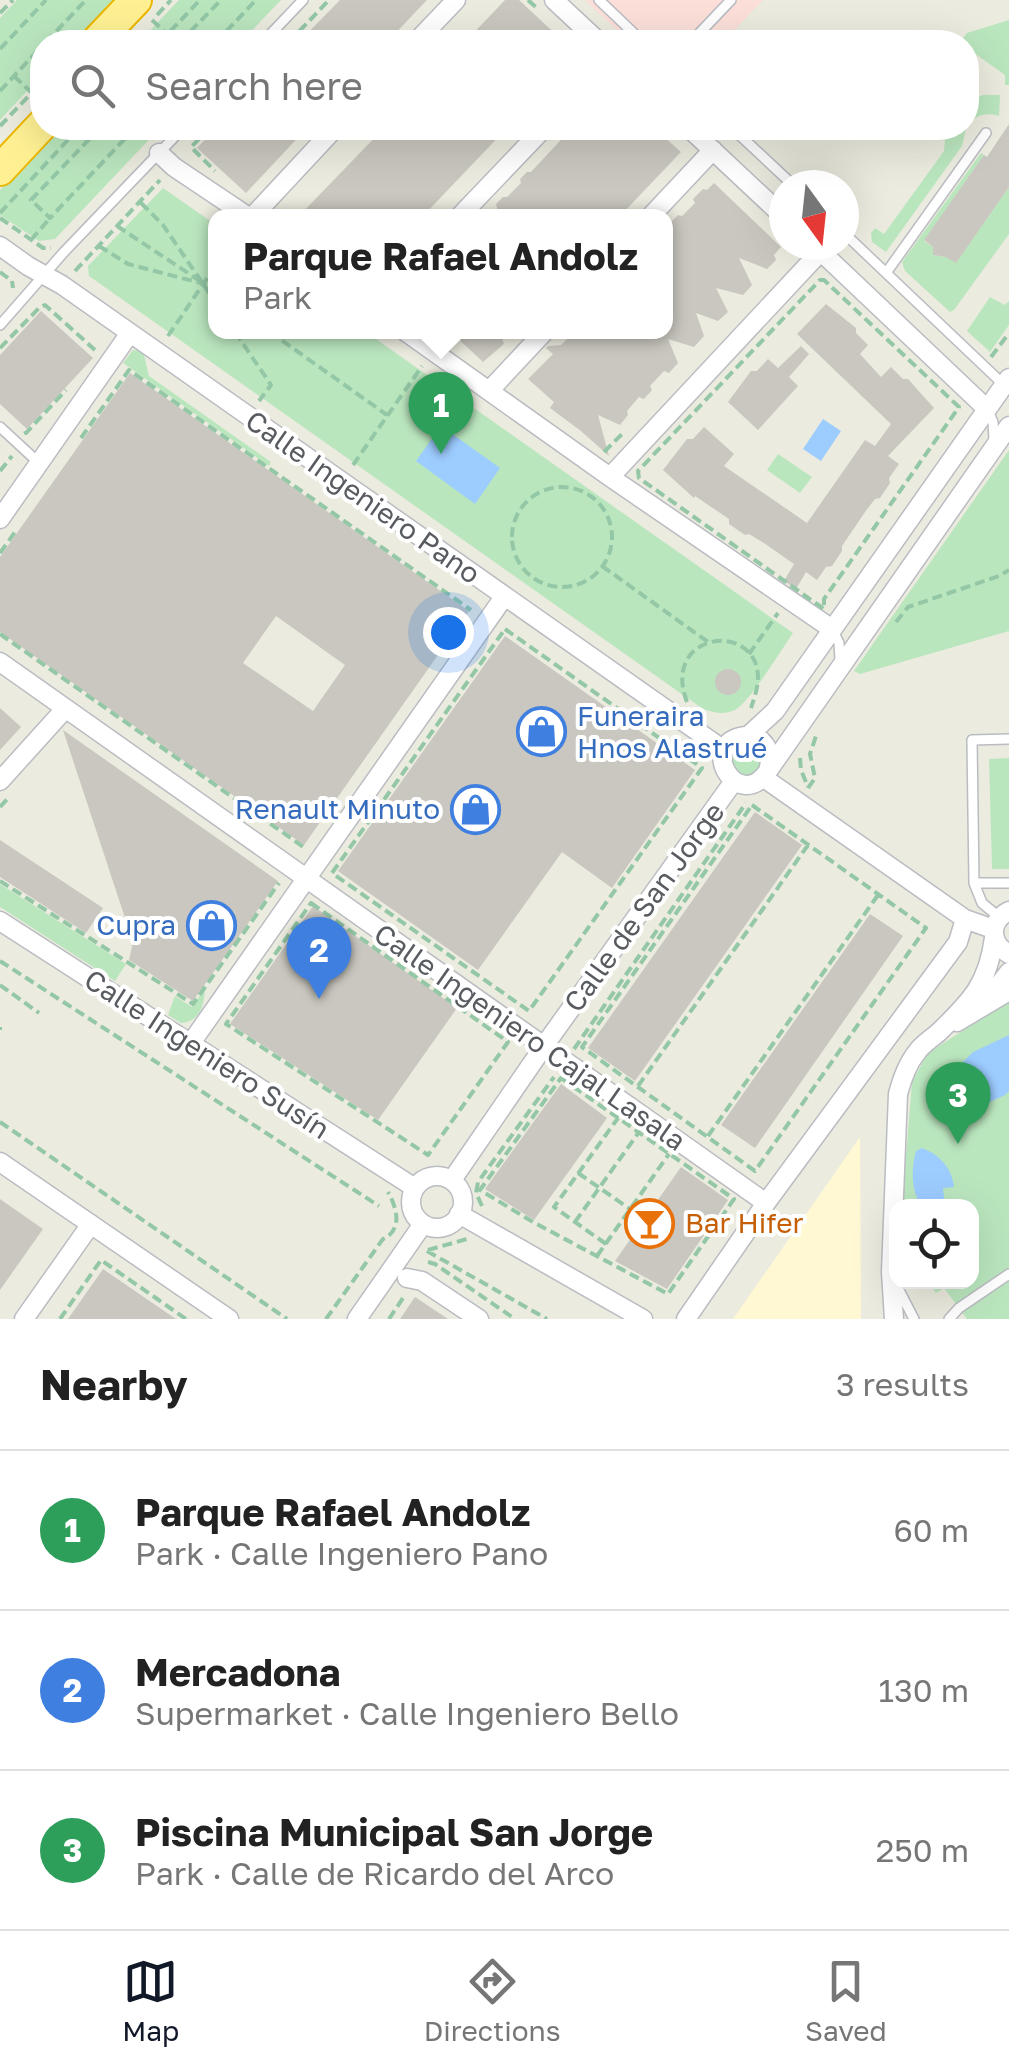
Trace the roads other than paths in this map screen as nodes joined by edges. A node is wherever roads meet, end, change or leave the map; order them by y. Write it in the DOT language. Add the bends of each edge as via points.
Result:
graph roads {
  1 [pos="303,0"];
  2 [pos="456,0"];
  3 [pos="554,0"];
  4 [pos="599,0"];
  5 [pos="731,0"];
  6 [pos="146,5"];
  7 [pos="99,30"];
  8 [pos="118,30"];
  9 [pos="128,30"];
  10 [pos="274,30"];
  11 [pos="427,30"];
  12 [pos="586,30"];
  13 [pos="630,30"];
  14 [pos="702,30"];
  15 [pos="30,105"];
  16 [pos="30,125"];
  17 [pos="986,134"];
  18 [pos="30,138"];
  19 [pos="172,140"];
  20 [pos="324,140"];
  21 [pos="533,140"];
  22 [pos="702,140"];
  23 [pos="745,140"];
  24 [pos="0,145"];
  25 [pos="713,150"];
  26 [pos="160,153"];
  27 [pos="0,157"];
  28 [pos="0,170"];
  29 [pos="777,170"];
  30 [pos="769,202"];
  31 [pos="239,209"];
  32 [pos="257,209"];
  33 [pos="467,209"];
  34 [pos="658,209"];
  35 [pos="0,246"];
  36 [pos="859,247"];
  37 [pos="807,260"];
  38 [pos="831,260"];
  39 [pos="886,272"];
  40 [pos="45,275"];
  41 [pos="0,326"];
  42 [pos="130,333"];
  43 [pos="416,339"];
  44 [pos="537,339"];
  45 [pos="1006,381"];
  46 [pos="489,390"];
  47 [pos="987,409"];
  48 [pos="1009,426"];
  49 [pos="0,427"];
  50 [pos="990,452"];
  51 [pos="39,463"];
  52 [pos="606,482"];
  53 [pos="0,519"];
  54 [pos="504,596"];
  55 [pos="832,629"];
  56 [pos="0,662"];
  57 [pos="836,673"];
  58 [pos="66,709"];
  59 [pos="748,727"];
  60 [pos="1009,739"];
  61 [pos="724,753"];
  62 [pos="766,774"];
  63 [pos="734,781"];
  64 [pos="6,788"];
  65 [pos="306,880"];
  66 [pos="1009,882"];
  67 [pos="974,884"];
  68 [pos="965,919"];
  69 [pos="0,921"];
  70 [pos="999,924"];
  71 [pos="1009,954"];
  72 [pos="1009,972"];
  73 [pos="1009,992"];
  74 [pos="978,1010"];
  75 [pos="935,1035"];
  76 [pos="191,1043"];
  77 [pos="544,1046"];
  78 [pos="0,1162"];
  79 [pos="452,1180"];
  80 [pos="415,1188"];
  81 [pos="893,1199"];
  82 [pos="766,1203"];
  83 [pos="459,1214"];
  84 [pos="91,1224"];
  85 [pos="423,1224"];
  86 [pos="1009,1274"];
  87 [pos="409,1284"];
  88 [pos="891,1289"];
  89 [pos="899,1289"];
  90 [pos="24,1319"];
  91 [pos="229,1319"];
  92 [pos="357,1319"];
  93 [pos="479,1319"];
  94 [pos="643,1319"];
  95 [pos="686,1319"];
  96 [pos="894,1319"];
  97 [pos="914,1319"];
  98 [pos="950,1319"];
  1 -- 10 [label="lane"];
  2 -- 11 [label="street"];
  3 -- 12 [label="street"];
  4 -- 13 [label="lane"];
  5 -- 14 [label="lane"];
  6 -- 7 [label="highway"];
  6 -- 8 [label="lane"];
  6 -- 9 [label="highway"];
  15 -- 24 [label="highway"];
  16 -- 27 [label="lane"];
  17 -- 39 [label="lane"];
  18 -- 28 [label="highway"];
  19 -- 26 [label="lane"];
  20 -- 32 [label="street"];
  21 -- 33 [label="street"];
  22 -- 25 [label="street"];
  23 -- 29 [label="lane"];
  25 -- 30 [label="street"];
  25 -- 34 [label="street"];
  26 -- 31 [label="street"];
  26 -- 40 [label="lane"];
  35 -- 40 [label="street, Calle Ingeniero Pano"];
  36 -- 39 [label="lane"];
  37 -- 52 [label="street"];
  38 -- 47 [label="street"];
  39 -- 45 [label="lane"];
  40 -- 41 [label="lane"];
  40 -- 42 [label="street, Calle Ingeniero Pano"];
  42 -- 51 [label="street"];
  42 -- 54 [label="street, Calle Ingeniero Pano"];
  43 -- 46 [label="street"];
  44 -- 46 [label="street"];
  45 -- 47 [label="street"];
  46 -- 52 [label="street"];
  47 -- 50 [label="lane" via="994,430"];
  47 -- 55 [label="street"];
  48 -- 50 [label="street"];
  49 -- 51 [label="lane"];
  50 -- 57 [label="street"];
  51 -- 53 [label="street"];
  52 -- 55 [label="street"];
  54 -- 61 [label="street, Calle Ingeniero Pano"];
  54 -- 65 [label="street"];
  55 -- 57 [label="lane" via="840,650"];
  55 -- 59 [label="street" via="775,711"];
  56 -- 58 [label="street, Calle Ingeniero Cajal Lasala"];
  57 -- 62 [label="street"];
  58 -- 64 [label="street"];
  58 -- 65 [label="street, Calle Ingeniero Cajal Lasala"];
  59 -- 61 [label="street"];
  59 -- 62 [label="street" via="768,748"];
  60 -- 67 [label="lane" via="972,740"];
  61 -- 63 [label="street" via="724,769"];
  62 -- 63 [label="street" via="750,784"];
  62 -- 68 [label="street" via="807,795"];
  63 -- 77 [label="street, Calle de San Jorge"];
  65 -- 76 [label="street"];
  65 -- 77 [label="street, Calle Ingeniero Cajal Lasala"];
  66 -- 67 [label="lane"];
  67 -- 70 [label="lane"];
  68 -- 70 [label="street"];
  68 -- 82 [label="street" via="958,942"];
  69 -- 76 [label="street, Calle Ingeniero Susín"];
  70 -- 71 [label="street" via="998,946"];
  70 -- 75 [label="street" via="977,990"];
  72 -- 74 [label="street"];
  73 -- 74 [label="street"];
  74 -- 75 [label="street"];
  75 -- 81 [label="street" via="909,1063 898,1094"];
  76 -- 80 [label="street, Calle Ingeniero Susín"];
  77 -- 79 [label="street, Calle de San Jorge"];
  77 -- 82 [label="street, Calle Ingeniero Cajal Lasala"];
  78 -- 84 [label="street"];
  79 -- 80 [label="street" via="432,1176"];
  79 -- 83 [label="street" via="462,1196"];
  80 -- 85 [label="street" via="411,1208"];
  82 -- 95 [label="street"];
  83 -- 85 [label="street" via="443,1227"];
  83 -- 94 [label="street"];
  84 -- 90 [label="street"];
  84 -- 91 [label="street"];
  85 -- 92 [label="street"];
  86 -- 98 [label="lane"];
  87 -- 93 [label="street" via="422,1280"];
  88 -- 96 [label="street"];
  89 -- 97 [label="lane"];
}
